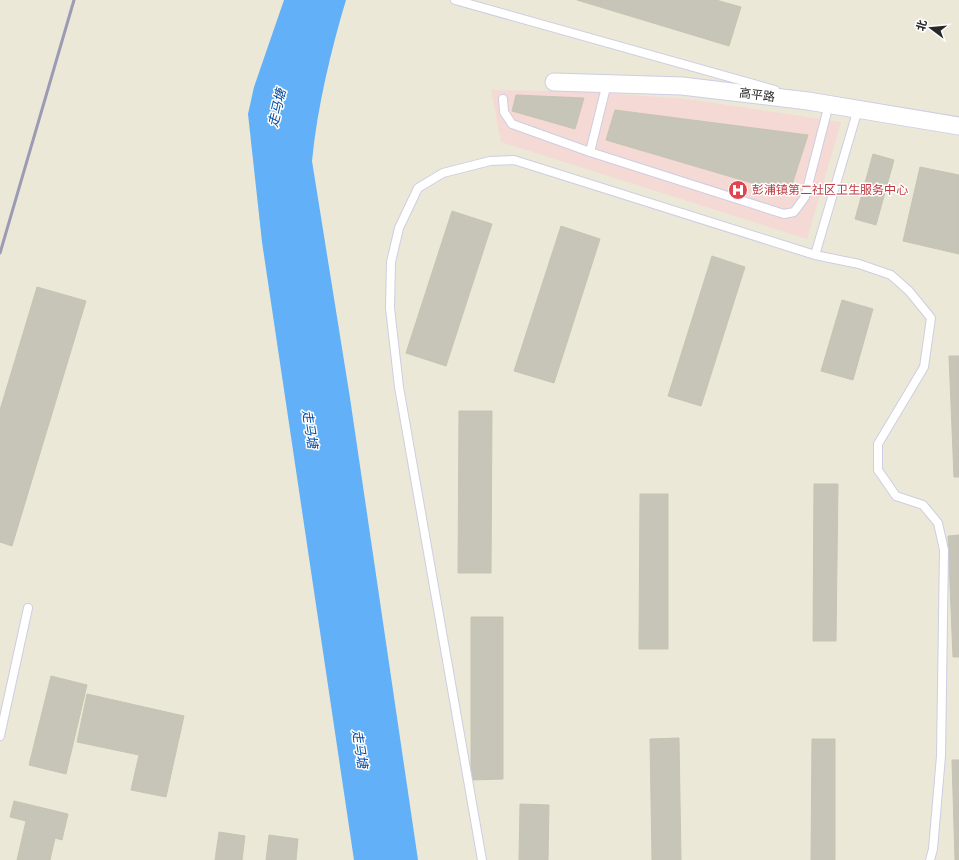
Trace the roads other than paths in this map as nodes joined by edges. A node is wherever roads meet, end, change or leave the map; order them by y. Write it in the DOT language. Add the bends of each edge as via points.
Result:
graph roads {
  1 [pos="455,0"];
  2 [pos="554,82"];
  3 [pos="607,83"];
  4 [pos="503,99"];
  5 [pos="830,104"];
  6 [pos="858,109"];
  7 [pos="959,126"];
  8 [pos="590,152"];
  9 [pos="815,255"];
  10 [pos="28,608"];
  11 [pos="0,736"];
  12 [pos="482,860"];
  13 [pos="930,860"];
  1 -- 5 [label="lane"];
  2 -- 3 [label="street, 高平路"];
  3 -- 5 [label="street, 高平路" via="682,86"];
  3 -- 8 [label="lane"];
  4 -- 8 [label="lane" via="504,112 512,124"];
  5 -- 6 [label="street, 高平路"];
  5 -- 8 [label="lane" via="805,197 794,212 784,214"];
  6 -- 7 [label="street, 高平路"];
  6 -- 9 [label="lane"];
  9 -- 12 [label="lane" via="514,160 490,161 443,173 418,188 399,228 392,256 390,308 400,387"];
  9 -- 13 [label="lane" via="859,264 890,275 910,292 931,318 924,367 878,444 878,470 896,496 923,505 938,523 944,550 941,756"];
  10 -- 11 [label="lane"];
}
